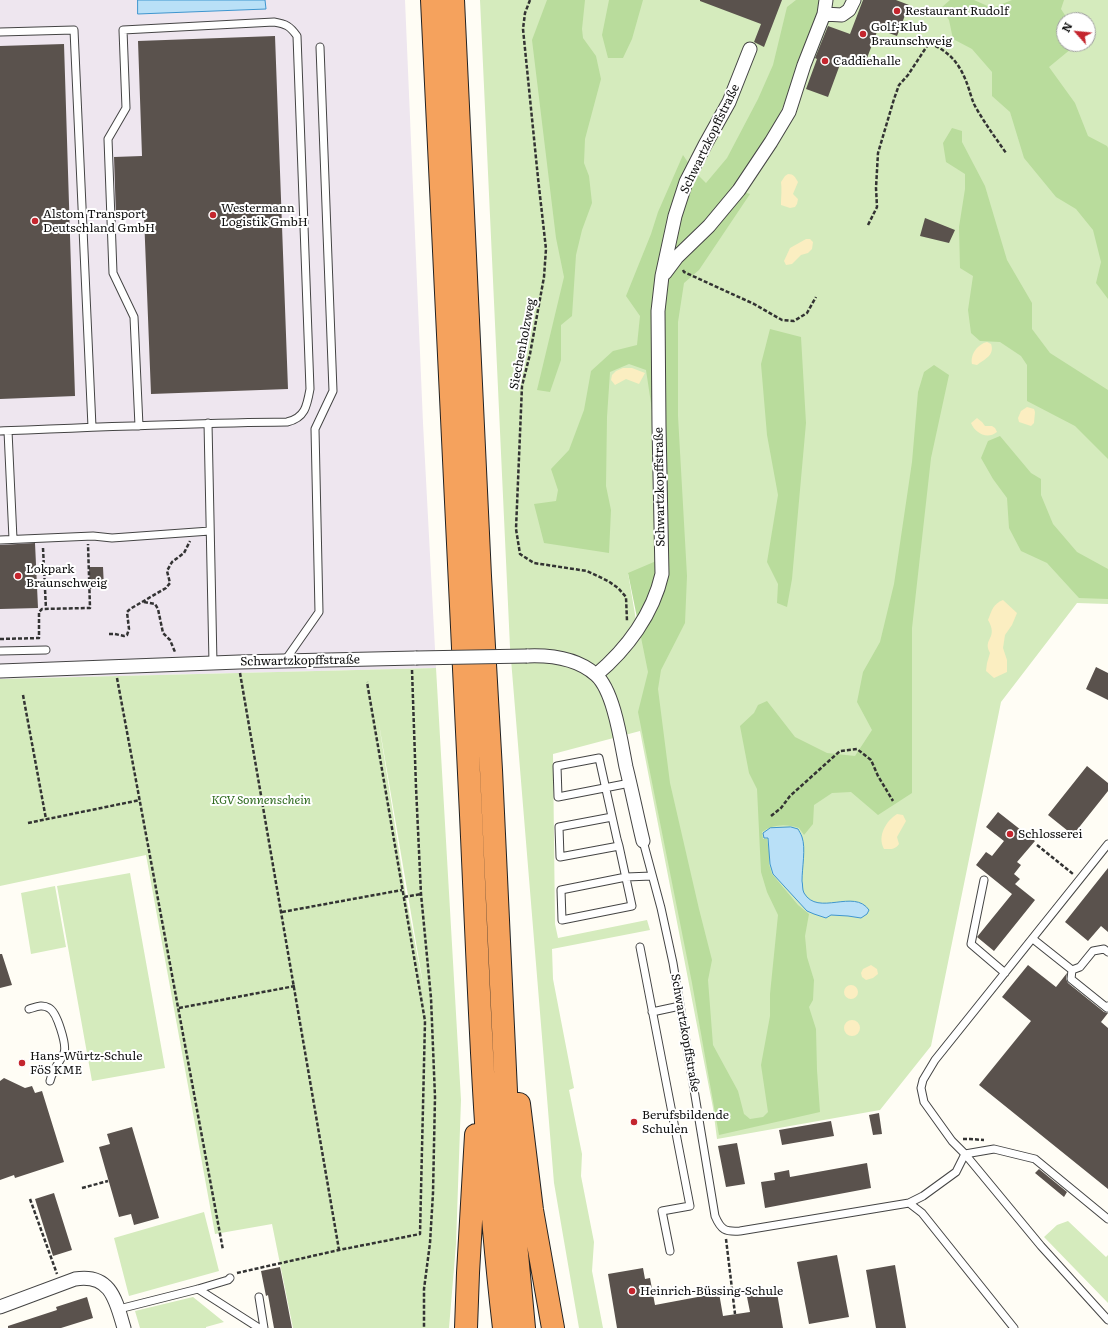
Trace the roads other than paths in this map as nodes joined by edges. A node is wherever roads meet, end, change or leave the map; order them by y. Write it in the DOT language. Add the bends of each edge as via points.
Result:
graph roads {
  1 [pos="432,0"];
  2 [pos="453,0"];
  3 [pos="826,0"];
  4 [pos="854,0"];
  5 [pos="824,14"];
  6 [pos="0,32"];
  7 [pos="320,47"];
  8 [pos="750,49"];
  9 [pos="662,276"];
  10 [pos="208,423"];
  11 [pos="139,426"];
  12 [pos="92,428"];
  13 [pos="0,431"];
  14 [pos="8,431"];
  15 [pos="210,531"];
  16 [pos="13,539"];
  17 [pos="0,540"];
  18 [pos="46,650"];
  19 [pos="0,651"];
  20 [pos="284,662"];
  21 [pos="213,664"];
  22 [pos="0,671"];
  23 [pos="596,675"];
  24 [pos="630,782"];
  25 [pos="606,787"];
  26 [pos="612,817"];
  27 [pos="643,841"];
  28 [pos="1108,844"];
  29 [pos="619,846"];
  30 [pos="652,876"];
  31 [pos="626,877"];
  32 [pos="984,880"];
  33 [pos="1034,939"];
  34 [pos="640,947"];
  35 [pos="1108,952"];
  36 [pos="1072,970"];
  37 [pos="1005,973"];
  38 [pos="680,1006"];
  39 [pos="1108,1006"];
  40 [pos="29,1009"];
  41 [pos="652,1012"];
  42 [pos="502,1019"];
  43 [pos="483,1062"];
  44 [pos="50,1081"];
  45 [pos="965,1154"];
  46 [pos="909,1203"];
  47 [pos="1108,1219"];
  48 [pos="670,1251"];
  49 [pos="230,1278"];
  50 [pos="198,1289"];
  51 [pos="259,1297"];
  52 [pos="0,1307"];
  53 [pos="118,1309"];
  54 [pos="1108,1320"];
  55 [pos="124,1328"];
  56 [pos="259,1328"];
  57 [pos="264,1328"];
  58 [pos="466,1328"];
  59 [pos="504,1328"];
  60 [pos="524,1328"];
  61 [pos="553,1328"];
  62 [pos="1014,1328"];
  1 -- 43 [label="highway"];
  2 -- 42 [label="highway"];
  3 -- 5 [label="street"];
  4 -- 5 [label="street" via="849,10 842,15"];
  5 -- 9 [label="street" via="789,112 771,142 739,190"];
  6 -- 12 [label="lane" via="74,30"];
  7 -- 20 [label="lane" via="333,391 315,429 319,612"];
  8 -- 9 [label="street, Schwartzkopffstraße" via="729,102 686,182 675,216"];
  9 -- 23 [label="street, Schwartzkopffstraße" via="658,311 662,574 652,605 642,622 611,663"];
  10 -- 11 [label="lane"];
  10 -- 11 [label="lane" via="287,422 302,414 308,403 310,389 297,36 285,24 274,22 122,30 126,108 108,139 113,273 134,317"];
  10 -- 15 [label="lane"];
  11 -- 12 [label="lane"];
  12 -- 14 [label="lane"];
  13 -- 14 [label="lane"];
  14 -- 16 [label="lane"];
  15 -- 16 [label="lane" via="112,538 93,536"];
  15 -- 21 [label="lane"];
  16 -- 17 [label="lane"];
  18 -- 19 [label="lane"];
  20 -- 21 [label="street, Schwartzkopffstraße"];
  20 -- 23 [label="street, Schwartzkopffstraße, bridge" via="553,656 578,664"];
  21 -- 22 [label="street, Schwartzkopffstraße"];
  23 -- 24 [label="street, Schwartzkopffstraße" via="604,685 610,700"];
  24 -- 25 [label="lane"];
  24 -- 27 [label="street, Schwartzkopffstraße"];
  25 -- 25 [label="lane" via="558,796 557,766 599,758"];
  25 -- 26 [label="lane"];
  26 -- 29 [label="lane"];
  26 -- 29 [label="lane" via="559,828 560,857"];
  27 -- 30 [label="lane, Schwartzkopffstraße"];
  28 -- 33 [label="lane"];
  29 -- 31 [label="lane"];
  30 -- 31 [label="lane"];
  30 -- 38 [label="lane, Schwartzkopffstraße" via="667,936"];
  31 -- 31 [label="lane" via="632,906 562,920 561,890"];
  32 -- 37 [label="lane" via="971,944"];
  33 -- 36 [label="lane"];
  33 -- 37 [label="lane"];
  34 -- 41 [label="lane"];
  35 -- 36 [label="lane" via="1104,948 1093,951 1080,966"];
  36 -- 39 [label="lane" via="1071,979 1106,1008"];
  37 -- 45 [label="lane" via="935,1060 921,1088 924,1102 952,1141"];
  38 -- 41 [label="lane"];
  38 -- 46 [label="lane, Schwartzkopffstraße" via="715,1216 719,1225 725,1230 740,1232"];
  40 -- 44 [label="lane" via="45,1006 56,1014 65,1045 64,1053 52,1072"];
  41 -- 48 [label="lane" via="690,1206 662,1211"];
  42 -- 60 [label="highway" via="512,1201"];
  42 -- 61 [label="highway" via="516,1075 532,1210"];
  43 -- 58 [label="highway" via="475,1151"];
  43 -- 59 [label="highway" via="495,1253"];
  45 -- 46 [label="lane" via="956,1172"];
  45 -- 47 [label="lane" via="994,1149 1035,1159"];
  45 -- 54 [label="lane" via="1041,1246"];
  46 -- 62 [label="lane" via="922,1213"];
  49 -- 50 [label="lane"];
  50 -- 53 [label="lane"];
  50 -- 56 [label="lane"];
  51 -- 57 [label="lane"];
  52 -- 53 [label="street" via="82,1277 106,1285 115,1298"];
  53 -- 55 [label="street"];
}
